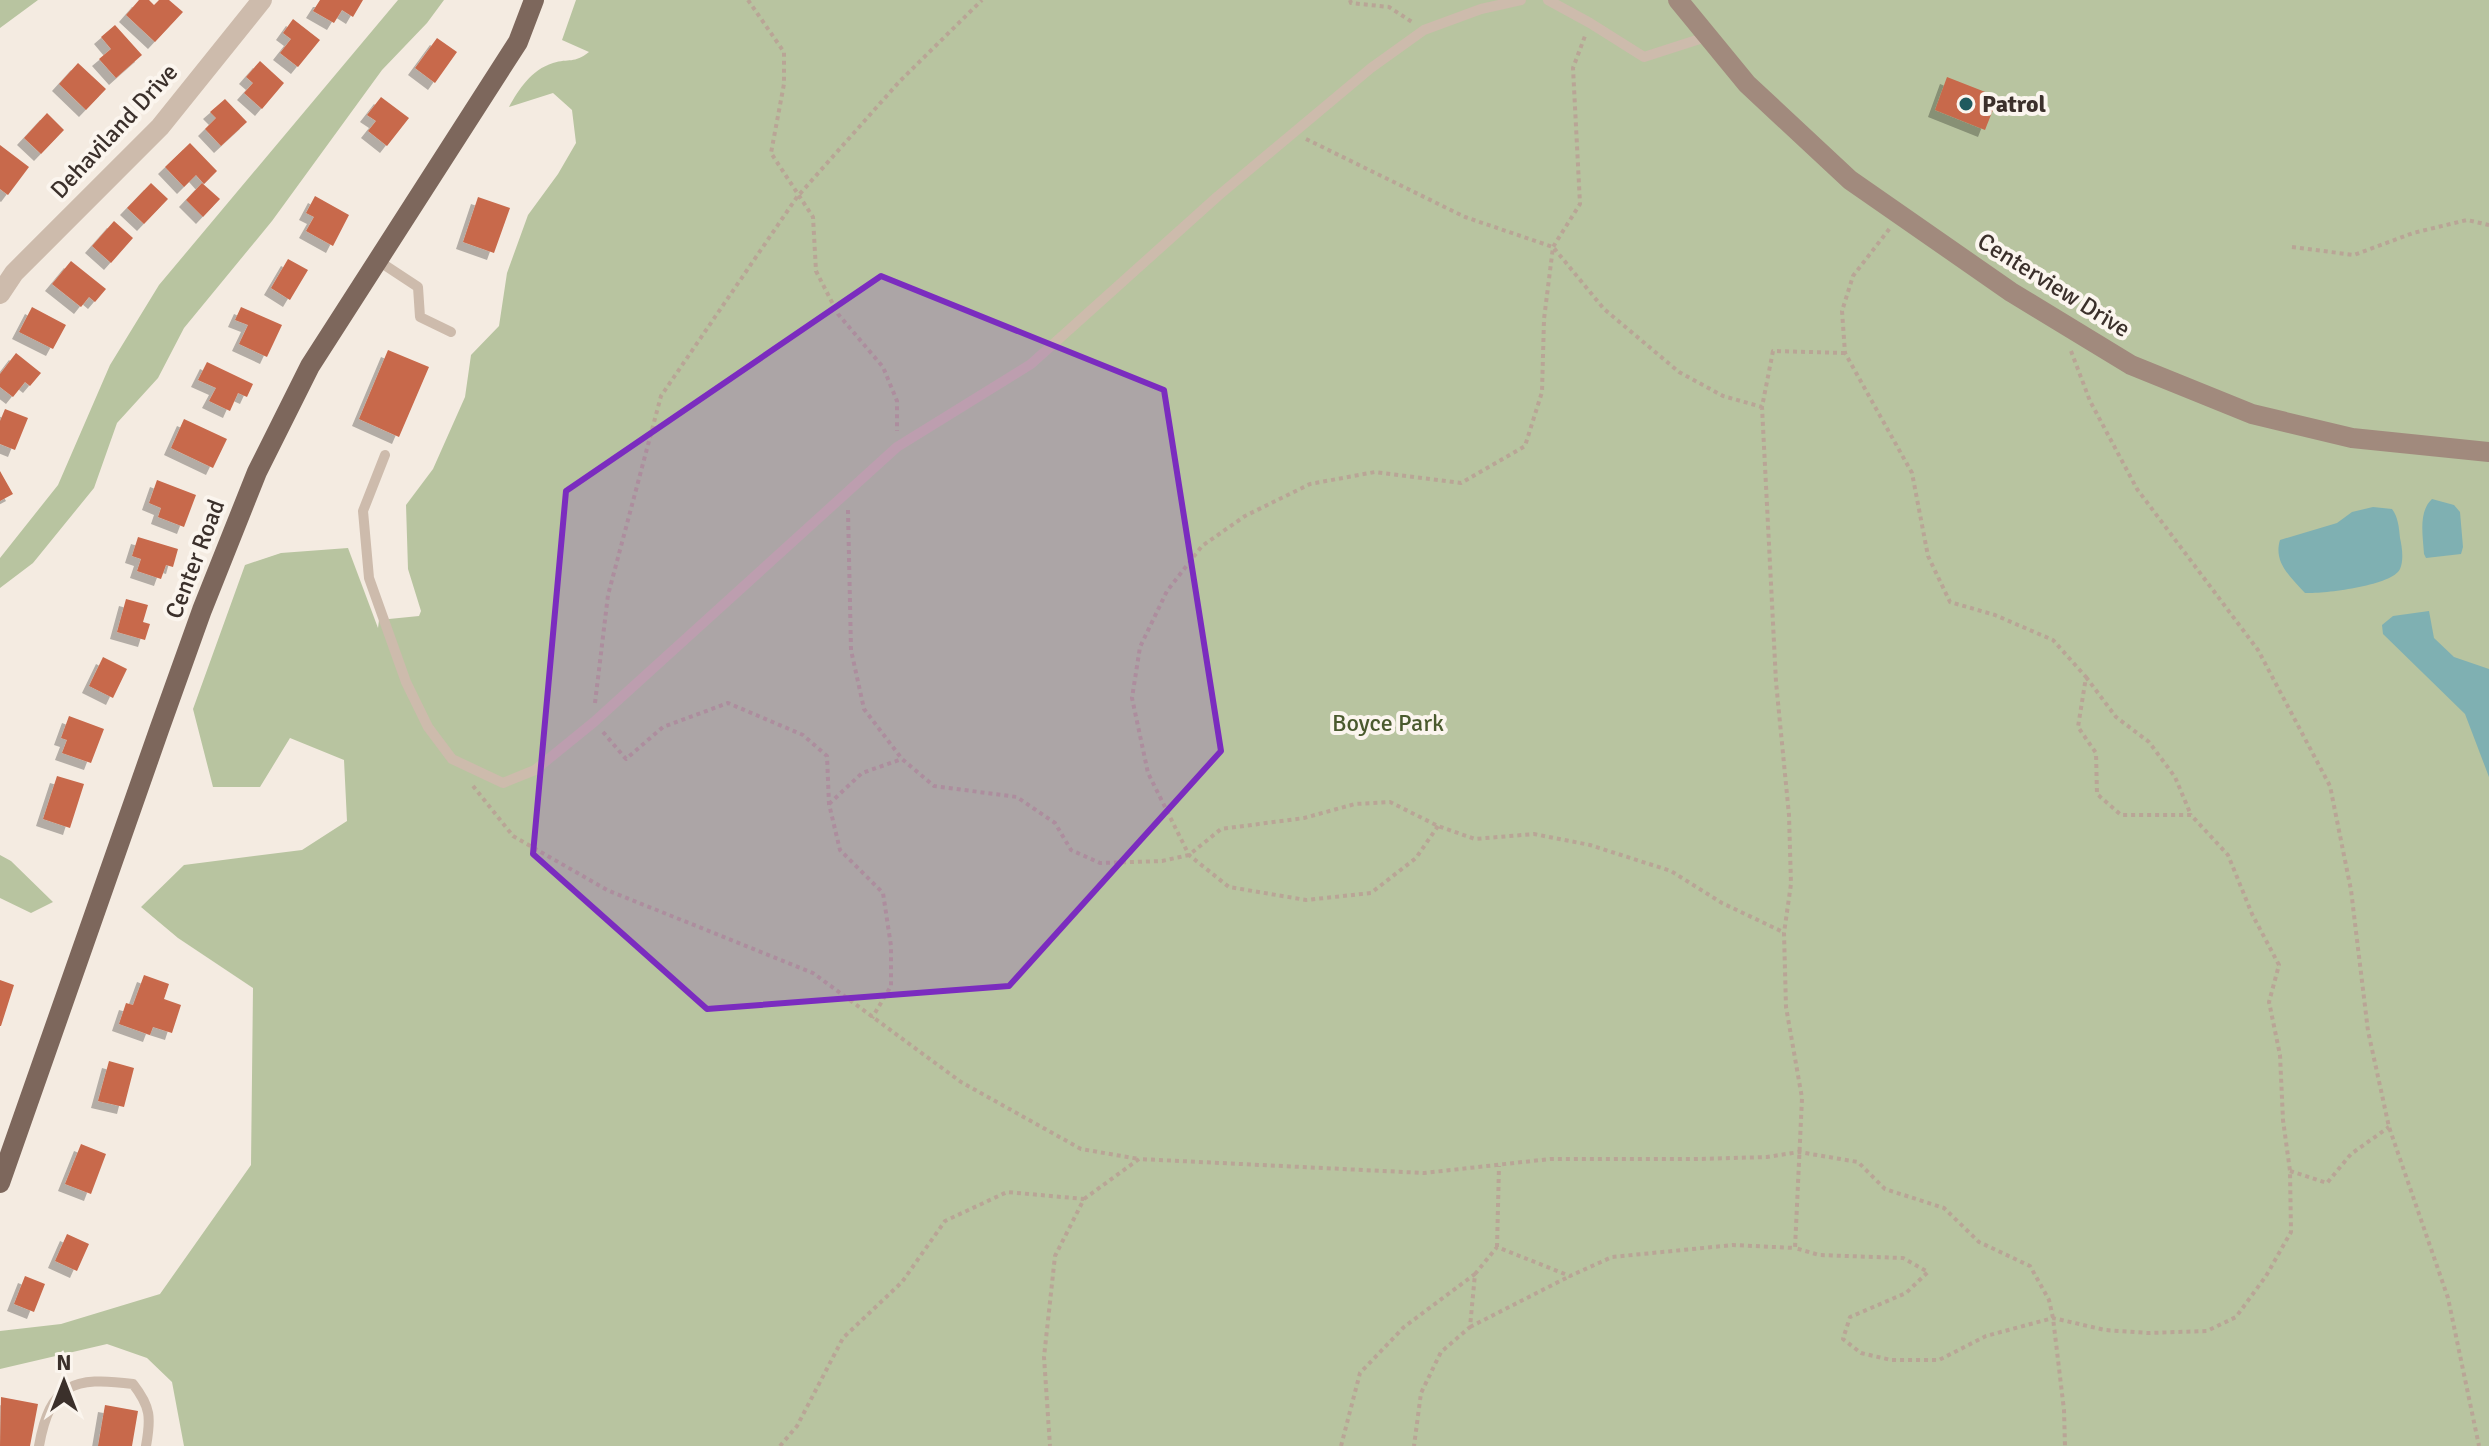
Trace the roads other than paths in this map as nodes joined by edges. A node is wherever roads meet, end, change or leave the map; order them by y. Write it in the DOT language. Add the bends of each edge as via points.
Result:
graph roads {
  1 [pos="262,0"];
  2 [pos="534,0"];
  3 [pos="1521,0"];
  4 [pos="1548,0"];
  5 [pos="1678,0"];
  6 [pos="1706,37"];
  7 [pos="377,260"];
  8 [pos="0,294"];
  9 [pos="451,332"];
  10 [pos="2489,452"];
  11 [pos="385,455"];
  12 [pos="0,1183"];
  13 [pos="39,1446"];
  14 [pos="146,1446"];
  1 -- 8 [label="street, Dehaviland Drive" via="160,127 14,273"];
  2 -- 7 [label="main road, Center Road" via="518,42"];
  3 -- 11 [label="lane" via="1424,30 1371,68 1031,364 897,447 594,722 535,770 503,783 452,759 428,727 406,682 369,578 363,511"];
  4 -- 6 [label="lane" via="1644,57"];
  5 -- 6 [label="street, Centerview Drive"];
  6 -- 10 [label="street, Centerview Drive" via="1747,84 1838,169 2011,292 2131,365 2252,414 2352,438"];
  7 -- 9 [label="lane" via="418,287 420,317"];
  7 -- 12 [label="main road, Center Road" via="310,366 257,472 159,730"];
  13 -- 14 [label="lane" via="51,1402 69,1387 104,1380 133,1384 146,1401"];
}
